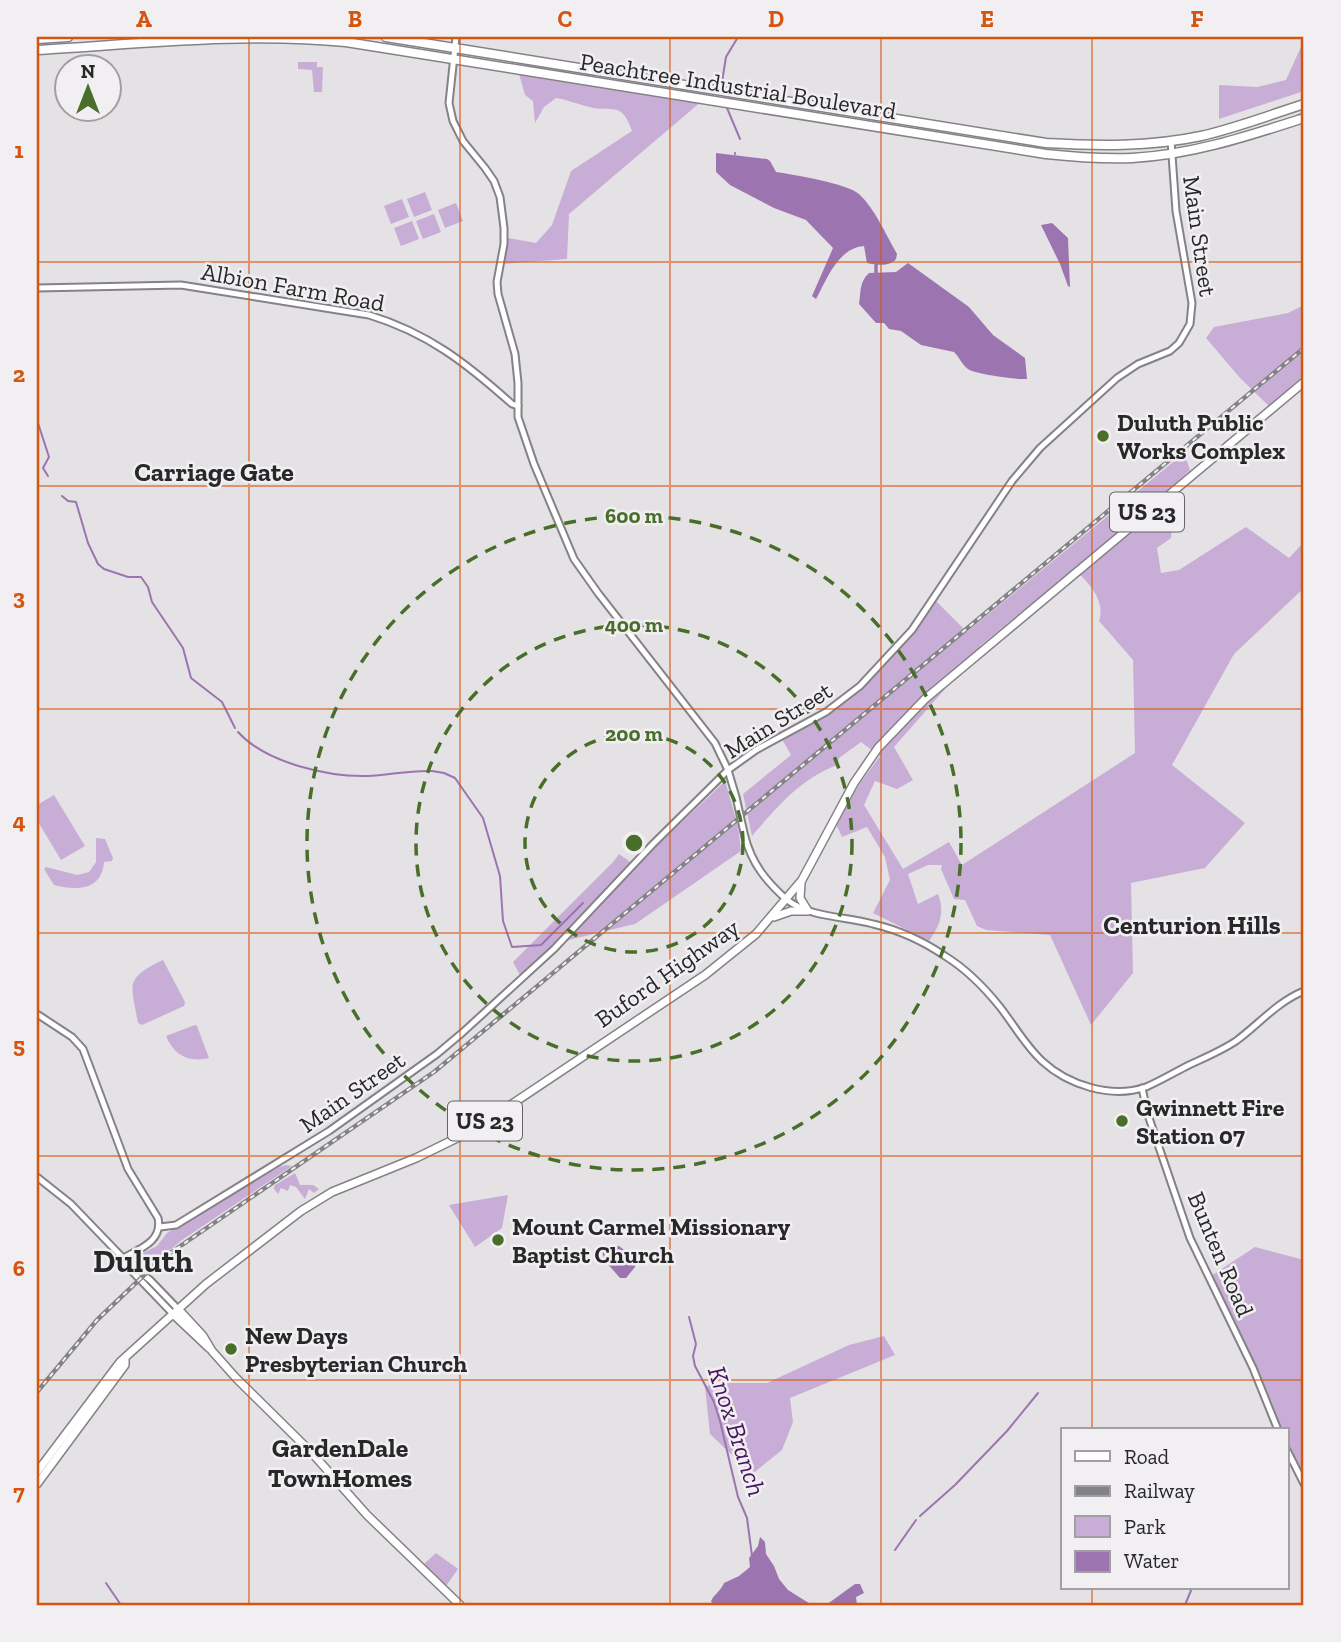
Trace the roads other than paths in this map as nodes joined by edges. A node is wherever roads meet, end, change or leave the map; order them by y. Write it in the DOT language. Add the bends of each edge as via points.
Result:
graph roads {
  1 [pos="68,37"];
  2 [pos="386,37"];
  3 [pos="456,37"];
  4 [pos="37,38"];
  5 [pos="454,48"];
  6 [pos="37,50"];
  7 [pos="453,59"];
  8 [pos="1304,104"];
  9 [pos="1304,118"];
  10 [pos="1171,141"];
  11 [pos="1172,154"];
  12 [pos="37,288"];
  13 [pos="1304,382"];
  14 [pos="518,405"];
  15 [pos="729,770"];
  16 [pos="801,883"];
  17 [pos="787,900"];
  18 [pos="808,911"];
  19 [pos="769,920"];
  20 [pos="1304,991"];
  21 [pos="37,1014"];
  22 [pos="1142,1088"];
  23 [pos="37,1177"];
  24 [pos="160,1227"];
  25 [pos="138,1250"];
  26 [pos="123,1258"];
  27 [pos="144,1275"];
  28 [pos="176,1311"];
  29 [pos="125,1360"];
  30 [pos="95,1399"];
  31 [pos="1277,1428"];
  32 [pos="1288,1452"];
  33 [pos="40,1474"];
  34 [pos="37,1484"];
  35 [pos="1304,1484"];
  36 [pos="460,1605"];
  1 -- 4 [label="highway"];
  2 -- 5 [label="highway, Peachtree Industrial Boulevard"];
  3 -- 5 [label="street"];
  5 -- 7 [label="street"];
  5 -- 10 [label="highway, Peachtree Industrial Boulevard" via="1046,143 1099,146"];
  6 -- 7 [label="highway, Peachtree Industrial Boulevard" via="317,39"];
  7 -- 11 [label="highway, Peachtree Industrial Boulevard" via="1046,155"];
  7 -- 14 [label="street" via="449,91 453,121 494,181 503,216 504,244 497,282 515,354"];
  8 -- 10 [label="highway, Peachtree Industrial Boulevard"];
  9 -- 11 [label="highway, Peachtree Industrial Boulevard"];
  10 -- 11 [label="street, Main Street"];
  11 -- 15 [label="street, Main Street" via="1193,313 1186,335 1170,351 1117,378 1026,463 912,630 878,669 826,712"];
  12 -- 14 [label="street, Albion Farm Road" via="181,285 369,315 429,339"];
  13 -- 16 [label="main road, Buford Highway / US 23" via="896,727 854,783"];
  14 -- 15 [label="street" via="534,464 574,559 691,709"];
  15 -- 17 [label="street, bridge" via="749,853 761,874"];
  15 -- 24 [label="street, Main Street" via="554,949 462,1033 284,1161 176,1225"];
  16 -- 17 [label="main road, Buford Highway / US 23"];
  16 -- 18 [label="main road" via="800,898"];
  17 -- 18 [label="street"];
  17 -- 19 [label="main road, Buford Highway / US 23"];
  18 -- 19 [label="main road" via="791,911"];
  18 -- 22 [label="street" via="873,924 935,949 981,986 1053,1071 1101,1090"];
  19 -- 28 [label="main road, Buford Highway / US 23" via="705,975 497,1114 459,1137 332,1192 301,1211"];
  20 -- 22 [label="street" via="1230,1045"];
  21 -- 24 [label="street" via="83,1049 128,1169"];
  22 -- 31 [label="street, Bunten Road" via="1190,1238"];
  23 -- 26 [label="street"];
  24 -- 25 [label="street, Main Street" via="155,1238"];
  25 -- 26 [label="street, Main Street"];
  25 -- 27 [label="street" via="136,1262"];
  26 -- 27 [label="street"];
  26 -- 28 [label="street"];
  27 -- 28 [label="street"];
  28 -- 29 [label="main road, Buford Highway / US 23"];
  28 -- 36 [label="main road" via="192,1334"];
  29 -- 30 [label="main road, Buford Highway / US 23"];
  29 -- 30 [label="main road, Buford Highway / US 23"];
  30 -- 33 [label="main road"];
  30 -- 33 [label="main road, Buford Highway / US 23" via="51,1453"];
  32 -- 35 [label="street"];
  33 -- 34 [label="main road"];
}
